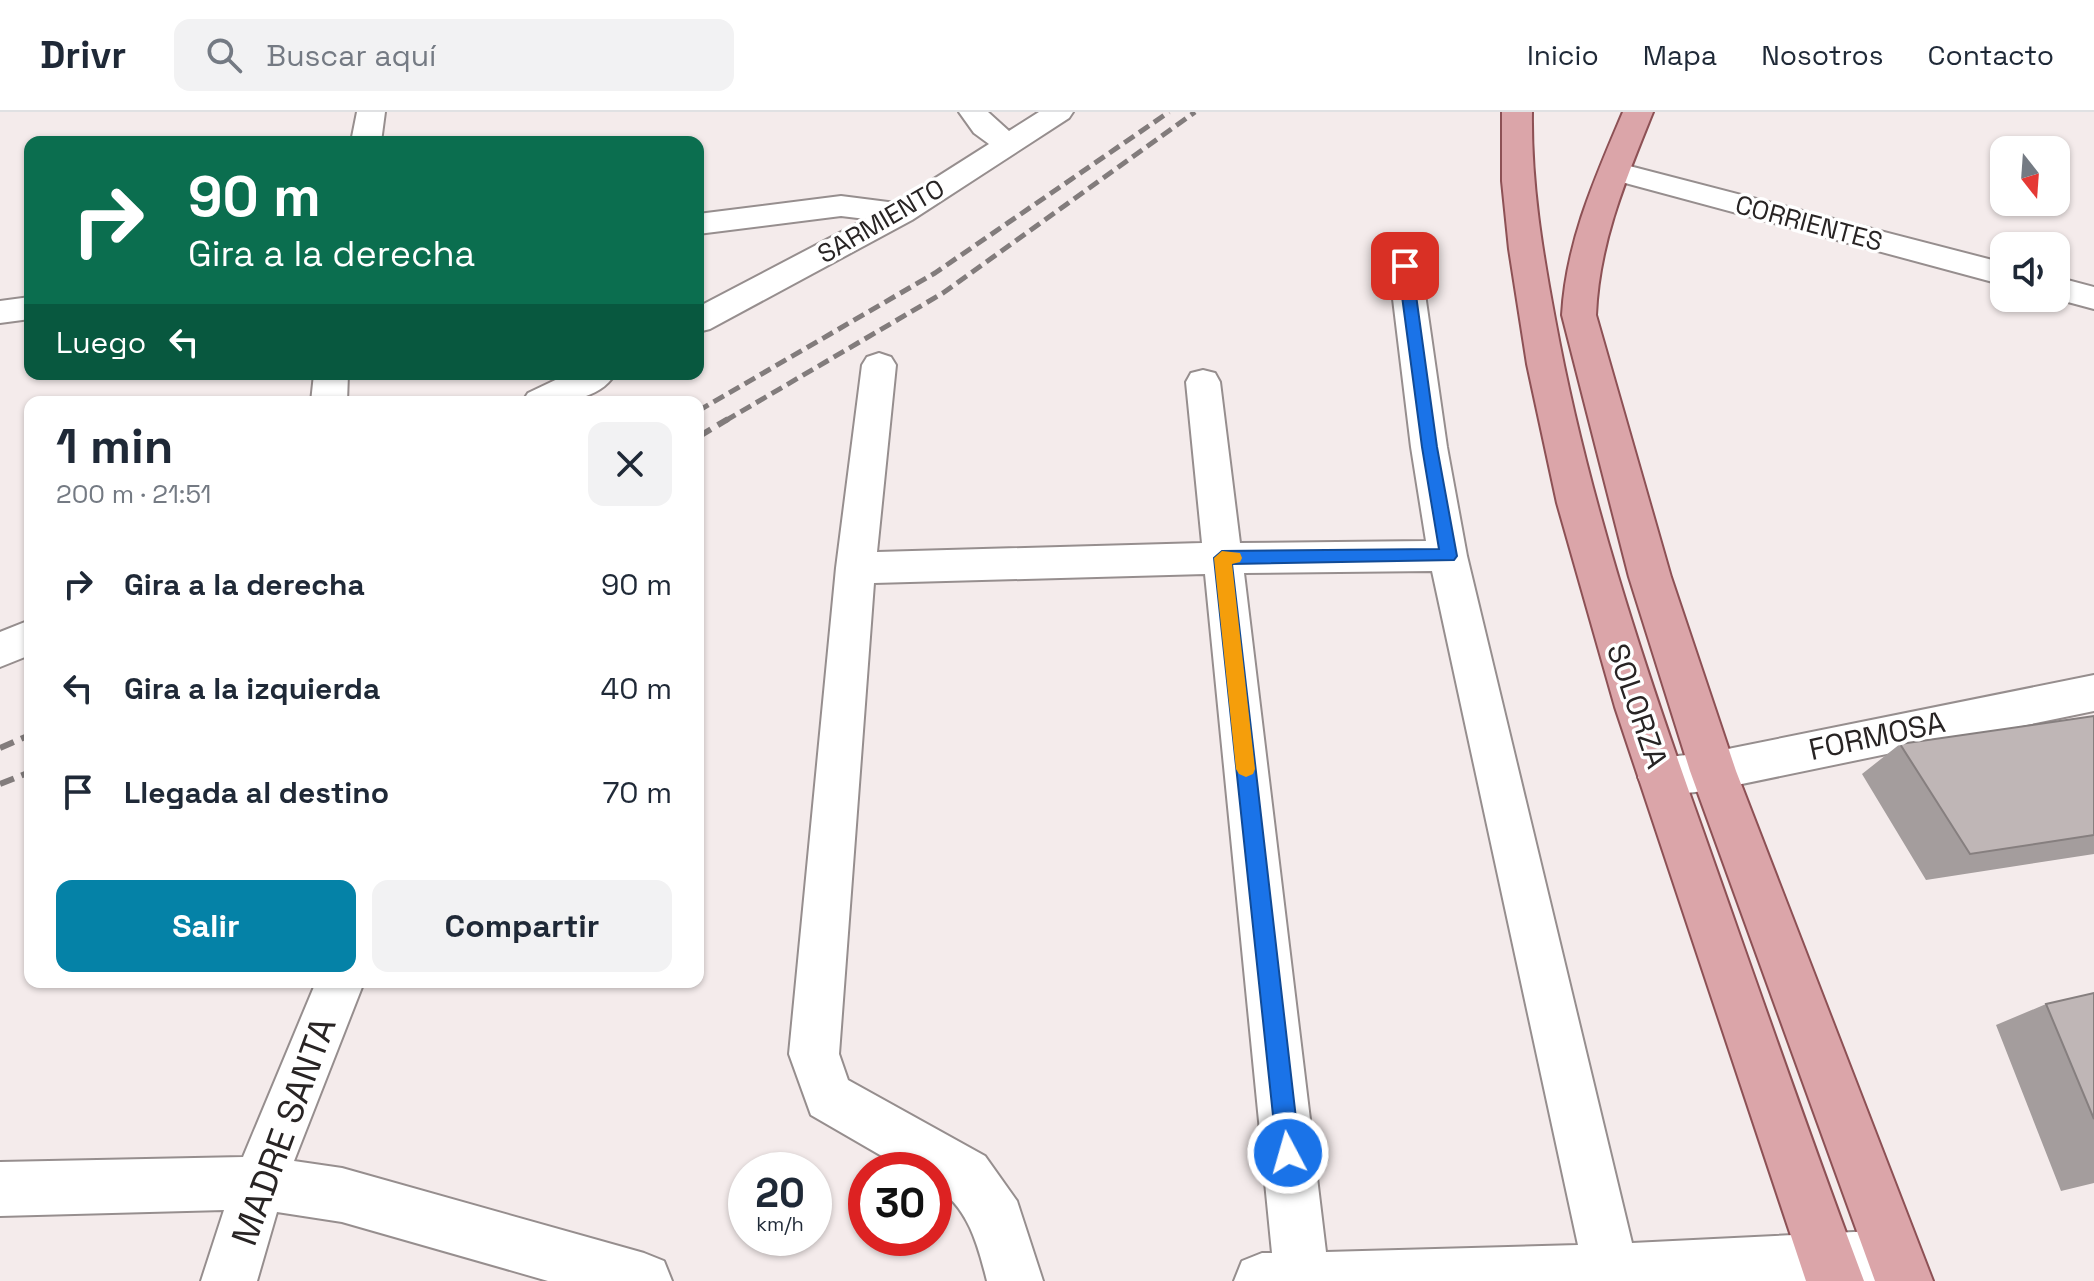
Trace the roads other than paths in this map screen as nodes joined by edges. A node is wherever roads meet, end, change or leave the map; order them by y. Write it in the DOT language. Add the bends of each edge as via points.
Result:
graph roads {
  1 [pos="371,112"];
  2 [pos="973,112"];
  3 [pos="1059,112"];
  4 [pos="1517,112"];
  5 [pos="1638,112"];
  6 [pos="367,136"];
  7 [pos="1009,145"];
  8 [pos="1614,171"];
  9 [pos="901,213"];
  10 [pos="704,223"];
  11 [pos="1405,266"];
  12 [pos="1990,270"];
  13 [pos="2070,292"];
  14 [pos="2094,298"];
  15 [pos="24,309"];
  16 [pos="0,312"];
  17 [pos="704,318"];
  18 [pos="879,365"];
  19 [pos="586,380"];
  20 [pos="1203,382"];
  21 [pos="552,396"];
  22 [pos="1448,556"];
  23 [pos="1222,558"];
  24 [pos="856,568"];
  25 [pos="24,640"];
  26 [pos="0,650"];
  27 [pos="2094,693"];
  28 [pos="1713,771"];
  29 [pos="1660,777"];
  30 [pos="338,988"];
  31 [pos="259,1183"];
  32 [pos="0,1189"];
  33 [pos="1899,1269"];
  34 [pos="1831,1271"];
  35 [pos="1612,1277"];
  36 [pos="1282,1280"];
  37 [pos="229,1281"];
  38 [pos="644,1281"];
  39 [pos="1015,1281"];
  1 -- 6 [label="street"];
  2 -- 7 [label="street"];
  3 -- 7 [label="street, SARMIENTO"];
  4 -- 29 [label="main road, SOLORZA" via="1524,239 1541,349 1616,645"];
  5 -- 8 [label="main road, SOLORZA"];
  7 -- 9 [label="street, SARMIENTO"];
  8 -- 12 [label="street, CORRIENTES"];
  8 -- 28 [label="main road, SOLORZA" via="1591,230 1579,283 1579,315 1650,577"];
  9 -- 10 [label="street" via="841,206"];
  9 -- 17 [label="street, SARMIENTO"];
  11 -- 22 [label="street"];
  13 -- 14 [label="street"];
  15 -- 16 [label="street"];
  18 -- 24 [label="street"];
  19 -- 21 [label="street"];
  20 -- 23 [label="street"];
  22 -- 23 [label="street"];
  22 -- 35 [label="street"];
  23 -- 24 [label="street"];
  23 -- 36 [label="street"];
  24 -- 39 [label="street" via="814,1054 829,1097 966,1175 998,1220"];
  25 -- 26 [label="street"];
  27 -- 28 [label="street, FORMOSA"];
  28 -- 29 [label="street, FORMOSA"];
  28 -- 33 [label="main road, SOLORZA"];
  29 -- 34 [label="main road, SOLORZA"];
  30 -- 31 [label="street, MADRE SANTA"];
  31 -- 32 [label="street"];
  31 -- 37 [label="street, MADRE SANTA"];
  31 -- 38 [label="street" via="342,1195"];
  33 -- 34 [label="street"];
  34 -- 35 [label="street"];
  35 -- 36 [label="street"];
}
